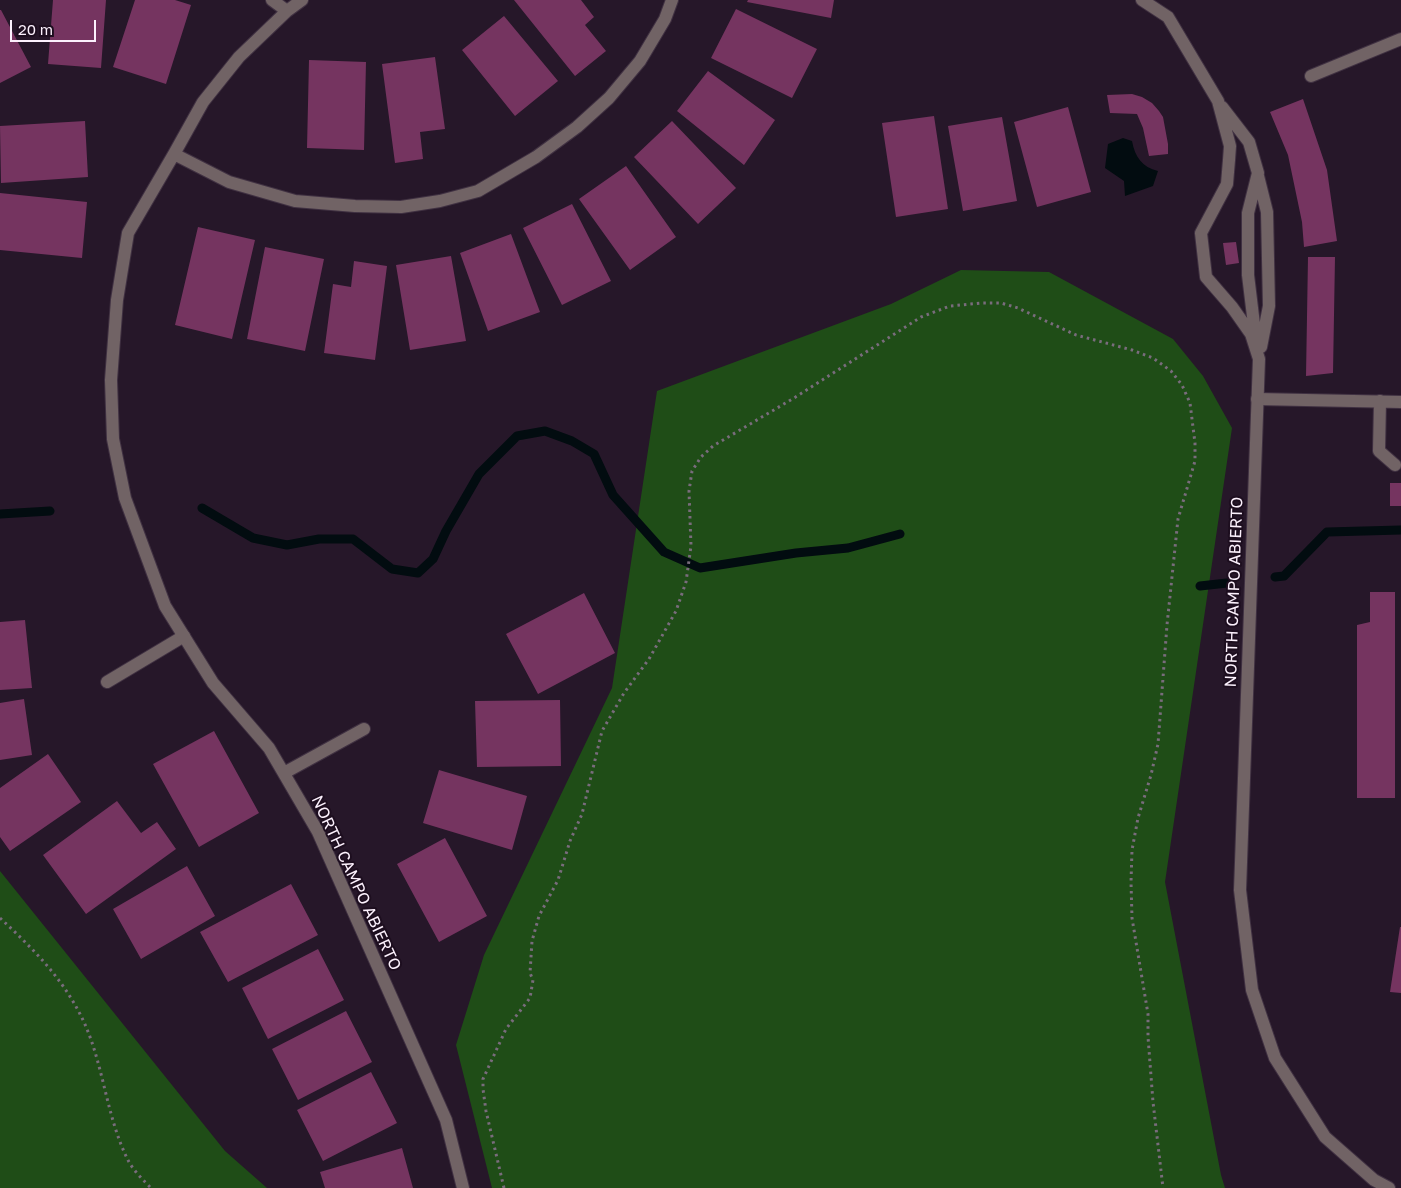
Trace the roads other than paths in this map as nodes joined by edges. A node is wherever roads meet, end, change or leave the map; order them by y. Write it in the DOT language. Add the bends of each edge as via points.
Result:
graph roads {
  1 [pos="272,0"];
  2 [pos="302,0"];
  3 [pos="672,0"];
  4 [pos="1142,0"];
  5 [pos="287,11"];
  6 [pos="1401,38"];
  7 [pos="1311,76"];
  8 [pos="1218,101"];
  9 [pos="174,154"];
  10 [pos="1258,173"];
  11 [pos="1259,359"];
  12 [pos="1257,399"];
  13 [pos="1380,401"];
  14 [pos="1401,402"];
  15 [pos="1395,465"];
  16 [pos="184,636"];
  17 [pos="107,682"];
  18 [pos="364,729"];
  19 [pos="284,773"];
  20 [pos="463,1188"];
  21 [pos="1390,1188"];
  1 -- 5 [label="street"];
  2 -- 5 [label="street, NORTH CAMPO ABIERTO"];
  3 -- 9 [label="street" via="665,20 640,61 609,98 536,157 478,191 400,207 295,201 229,182"];
  4 -- 8 [label="street, NORTH CAMPO ABIERTO" via="1168,17"];
  5 -- 9 [label="street, NORTH CAMPO ABIERTO" via="239,57 203,102"];
  6 -- 7 [label="street"];
  8 -- 10 [label="street" via="1249,142"];
  8 -- 11 [label="street, NORTH CAMPO ABIERTO" via="1230,146 1227,184 1201,233 1206,278 1251,334"];
  9 -- 16 [label="street, NORTH CAMPO ABIERTO" via="128,233 117,300 111,380 113,439 125,498 165,606"];
  10 -- 11 [label="street" via="1267,212 1268,306"];
  10 -- 11 [label="street" via="1248,212 1248,275"];
  11 -- 12 [label="street, NORTH CAMPO ABIERTO"];
  12 -- 13 [label="street"];
  12 -- 21 [label="street, NORTH CAMPO ABIERTO" via="1240,890 1252,990 1275,1058 1325,1137 1374,1180"];
  13 -- 14 [label="street"];
  13 -- 15 [label="street" via="1379,451"];
  16 -- 17 [label="street"];
  16 -- 19 [label="street, NORTH CAMPO ABIERTO" via="213,683 269,748"];
  18 -- 19 [label="street"];
  19 -- 20 [label="street, NORTH CAMPO ABIERTO" via="318,832 446,1120"];
}
